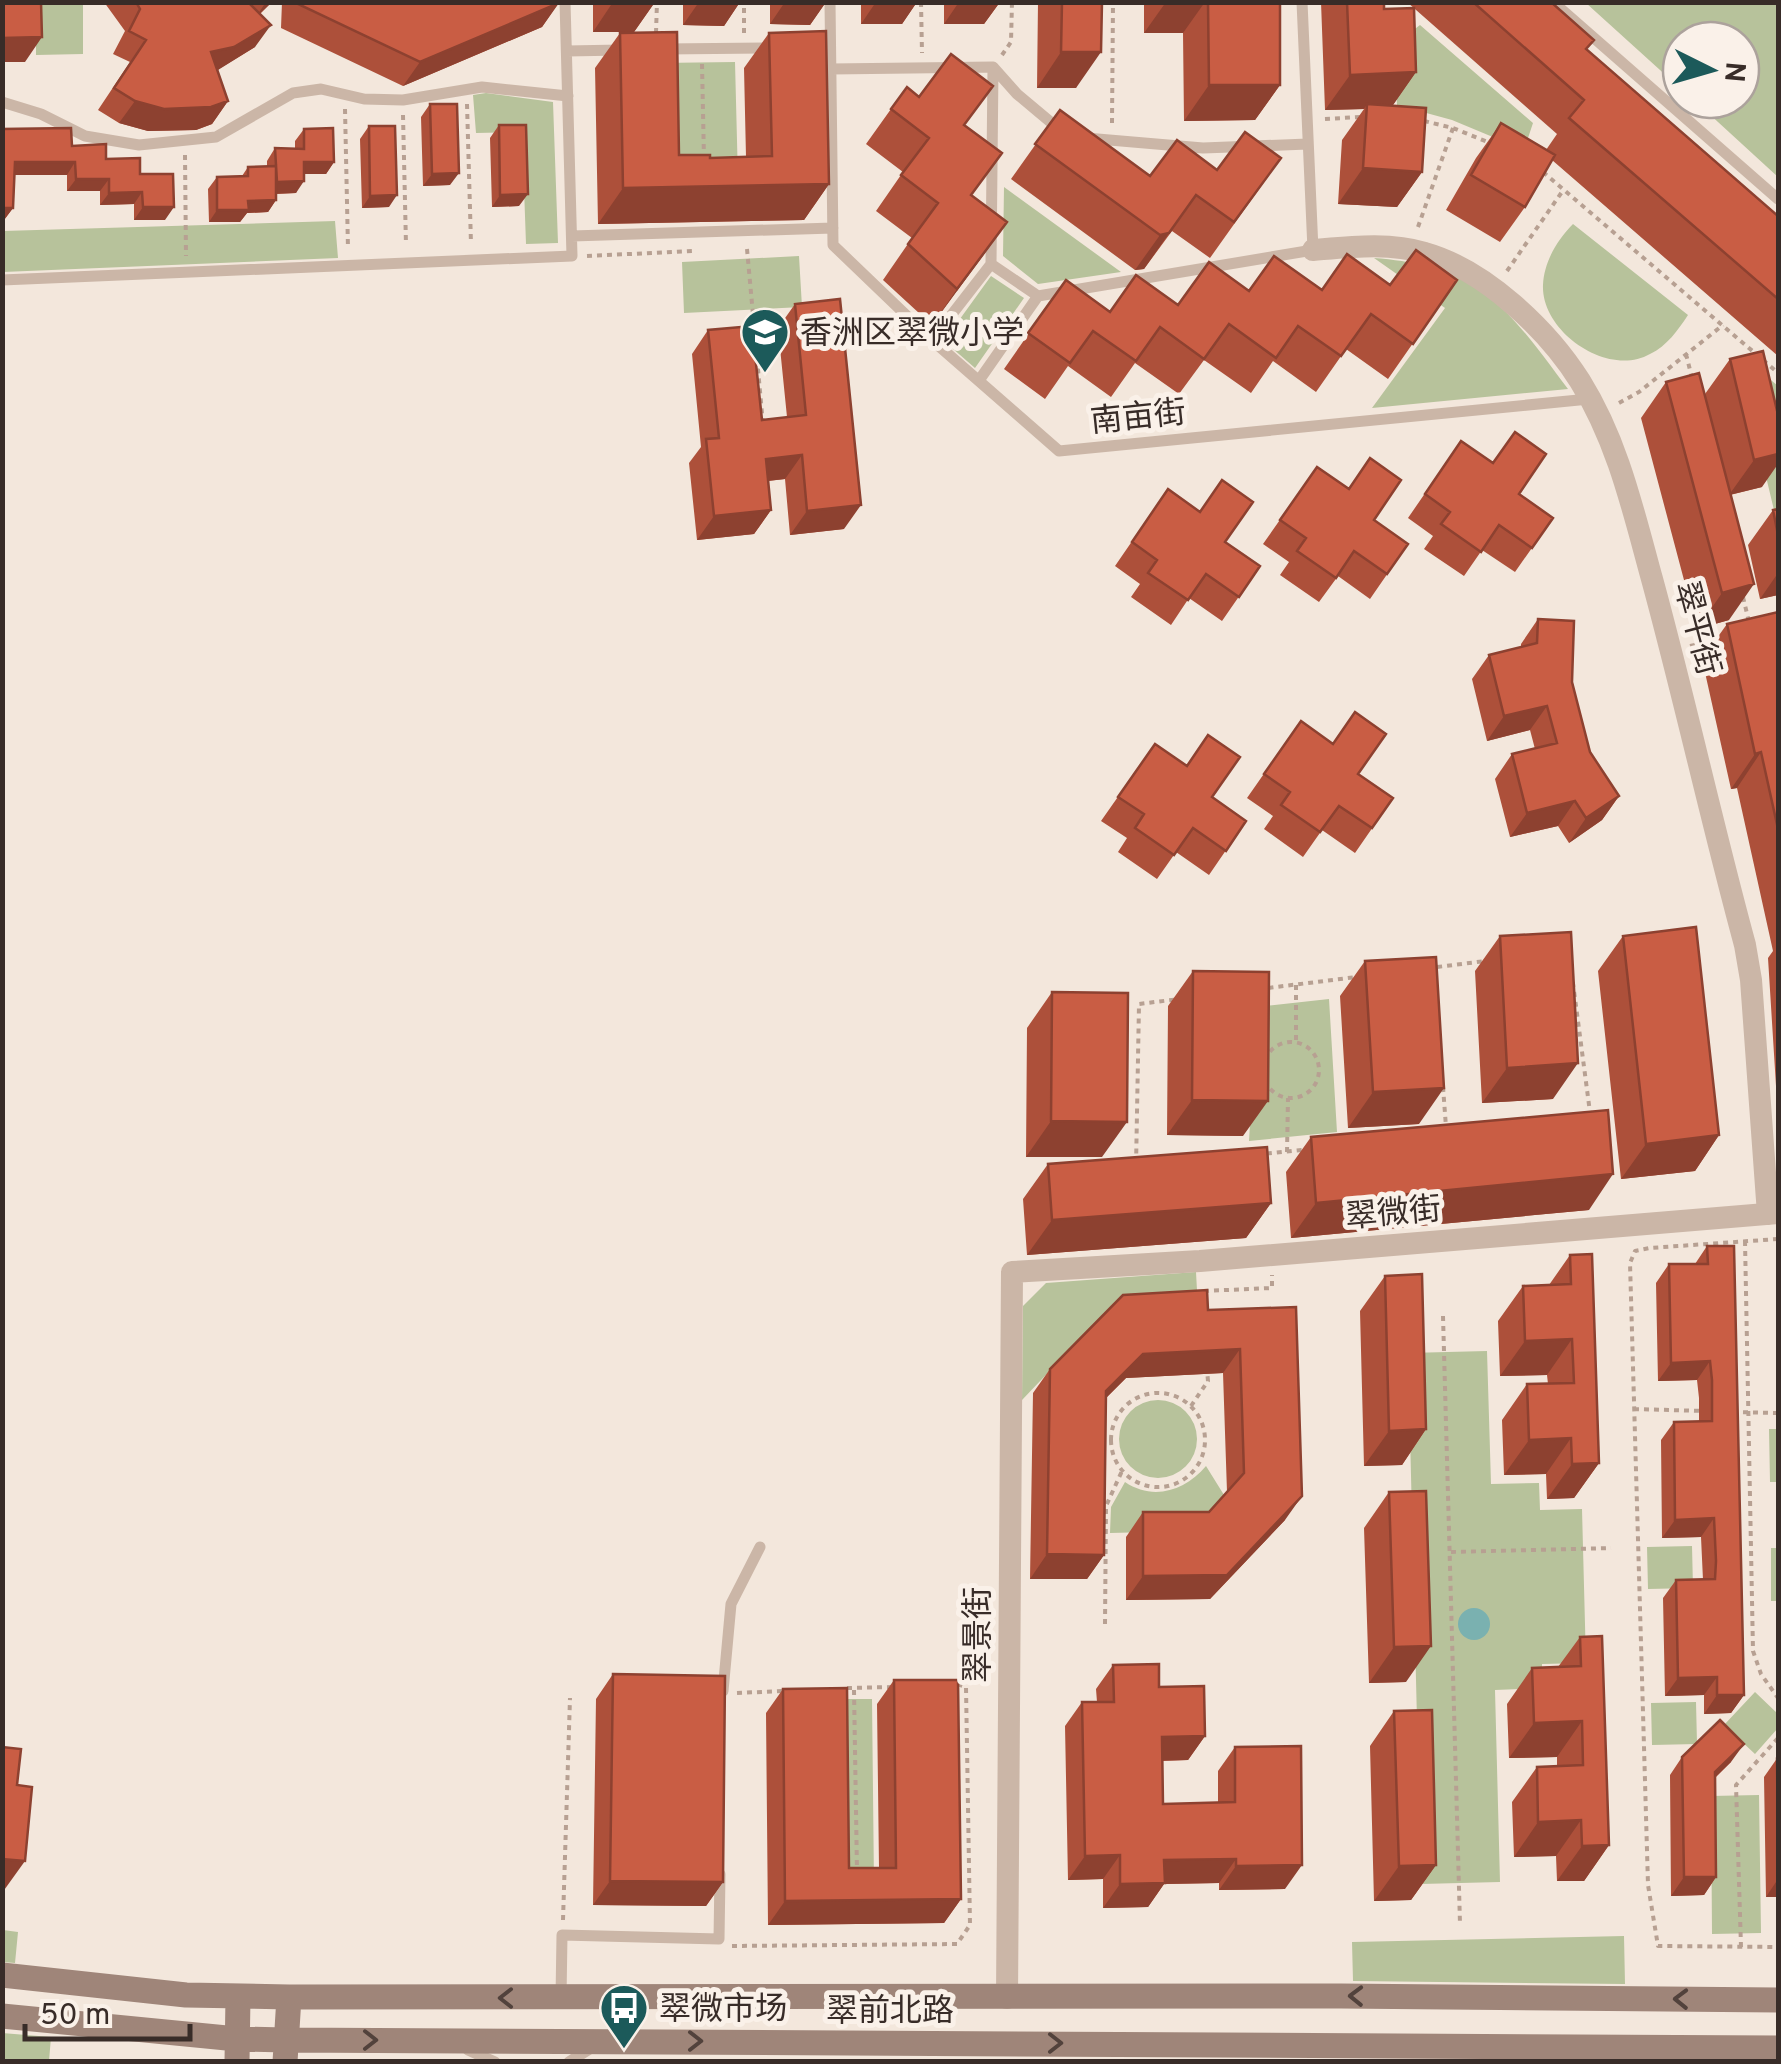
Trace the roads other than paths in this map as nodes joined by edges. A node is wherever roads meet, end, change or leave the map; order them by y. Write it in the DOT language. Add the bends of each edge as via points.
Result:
graph roads {
  1 [pos="565,2"];
  2 [pos="830,2"];
  3 [pos="1302,2"];
  4 [pos="1553,2"];
  5 [pos="813,47"];
  6 [pos="830,47"];
  7 [pos="779,48"];
  8 [pos="638,50"];
  9 [pos="656,50"];
  10 [pos="566,51"];
  11 [pos="993,67"];
  12 [pos="831,68"];
  13 [pos="568,96"];
  14 [pos="2,102"];
  15 [pos="1308,144"];
  16 [pos="1778,199"];
  17 [pos="833,228"];
  18 [pos="572,236"];
  19 [pos="1312,250"];
  20 [pos="992,264"];
  21 [pos="2,280"];
  22 [pos="1038,296"];
  23 [pos="932,340"];
  24 [pos="980,379"];
  25 [pos="1593,407"];
  26 [pos="1773,1213"];
  27 [pos="1012,1272"];
  28 [pos="760,1548"];
  29 [pos="723,1712"];
  30 [pos="721,1863"];
  31 [pos="2,1975"];
  32 [pos="238,1996"];
  33 [pos="289,1997"];
  34 [pos="560,1998"];
  35 [pos="1007,1998"];
  36 [pos="1778,2000"];
  37 [pos="2,2016"];
  38 [pos="440,2041"];
  39 [pos="604,2041"];
  40 [pos="1778,2048"];
  41 [pos="237,2050"];
  42 [pos="285,2051"];
  43 [pos="996,2052"];
  44 [pos="1723,2055"];
  45 [pos="495,2062"];
  46 [pos="569,2062"];
  1 -- 10 [label="lane"];
  2 -- 6 [label="lane"];
  3 -- 15 [label="lane"];
  4 -- 16 [label="lane"];
  5 -- 6 [label="lane"];
  6 -- 12 [label="lane"];
  7 -- 9 [label="lane"];
  8 -- 10 [label="lane"];
  10 -- 13 [label="lane"];
  11 -- 12 [label="lane"];
  11 -- 15 [label="lane" via="1067,136 1203,148"];
  11 -- 20 [label="lane"];
  12 -- 17 [label="lane"];
  13 -- 14 [label="lane" via="482,87 403,100 321,89 293,93 216,137 139,145 86,136"];
  13 -- 18 [label="lane"];
  15 -- 19 [label="lane"];
  17 -- 18 [label="lane"];
  17 -- 23 [label="lane, 南亩街" via="834,245"];
  18 -- 21 [label="lane" via="572,256"];
  19 -- 22 [label="lane"];
  19 -- 25 [label="street, 翠平街" via="1425,252 1496,288 1579,379"];
  20 -- 22 [label="lane"];
  20 -- 23 [label="lane"];
  22 -- 24 [label="lane"];
  23 -- 24 [label="lane, 南亩街"];
  24 -- 25 [label="lane, 南亩街" via="1059,451"];
  25 -- 26 [label="street, 翠平街" via="1618,457 1745,945"];
  26 -- 27 [label="street, 翠微街"];
  27 -- 35 [label="street, 翠景街"];
  28 -- 29 [label="lane" via="731,1604"];
  30 -- 34 [label="lane" via="720,1938 562,1935"];
  31 -- 32 [label="main road, 翠前北路"];
  32 -- 33 [label="main road, 翠前北路"];
  32 -- 41 [label="main road"];
  34 -- 33 [label="main road, 翠前北路, one-way"];
  33 -- 42 [label="main road"];
  34 -- 35 [label="main road, 翠前北路"];
  36 -- 35 [label="main road, 翠前北路, one-way"];
  37 -- 41 [label="main road, 翠前北路"];
  38 -- 39 [label="main road, 翠前北路"];
  42 -- 38 [label="main road, 翠前北路, one-way"];
  38 -- 45 [label="lane"];
  39 -- 43 [label="main road, 翠前北路, one-way"];
  39 -- 46 [label="lane"];
  40 -- 44 [label="main road, 翠前北路"];
  41 -- 42 [label="main road, 翠前北路"];
  43 -- 44 [label="main road, 翠前北路, one-way"];
}
